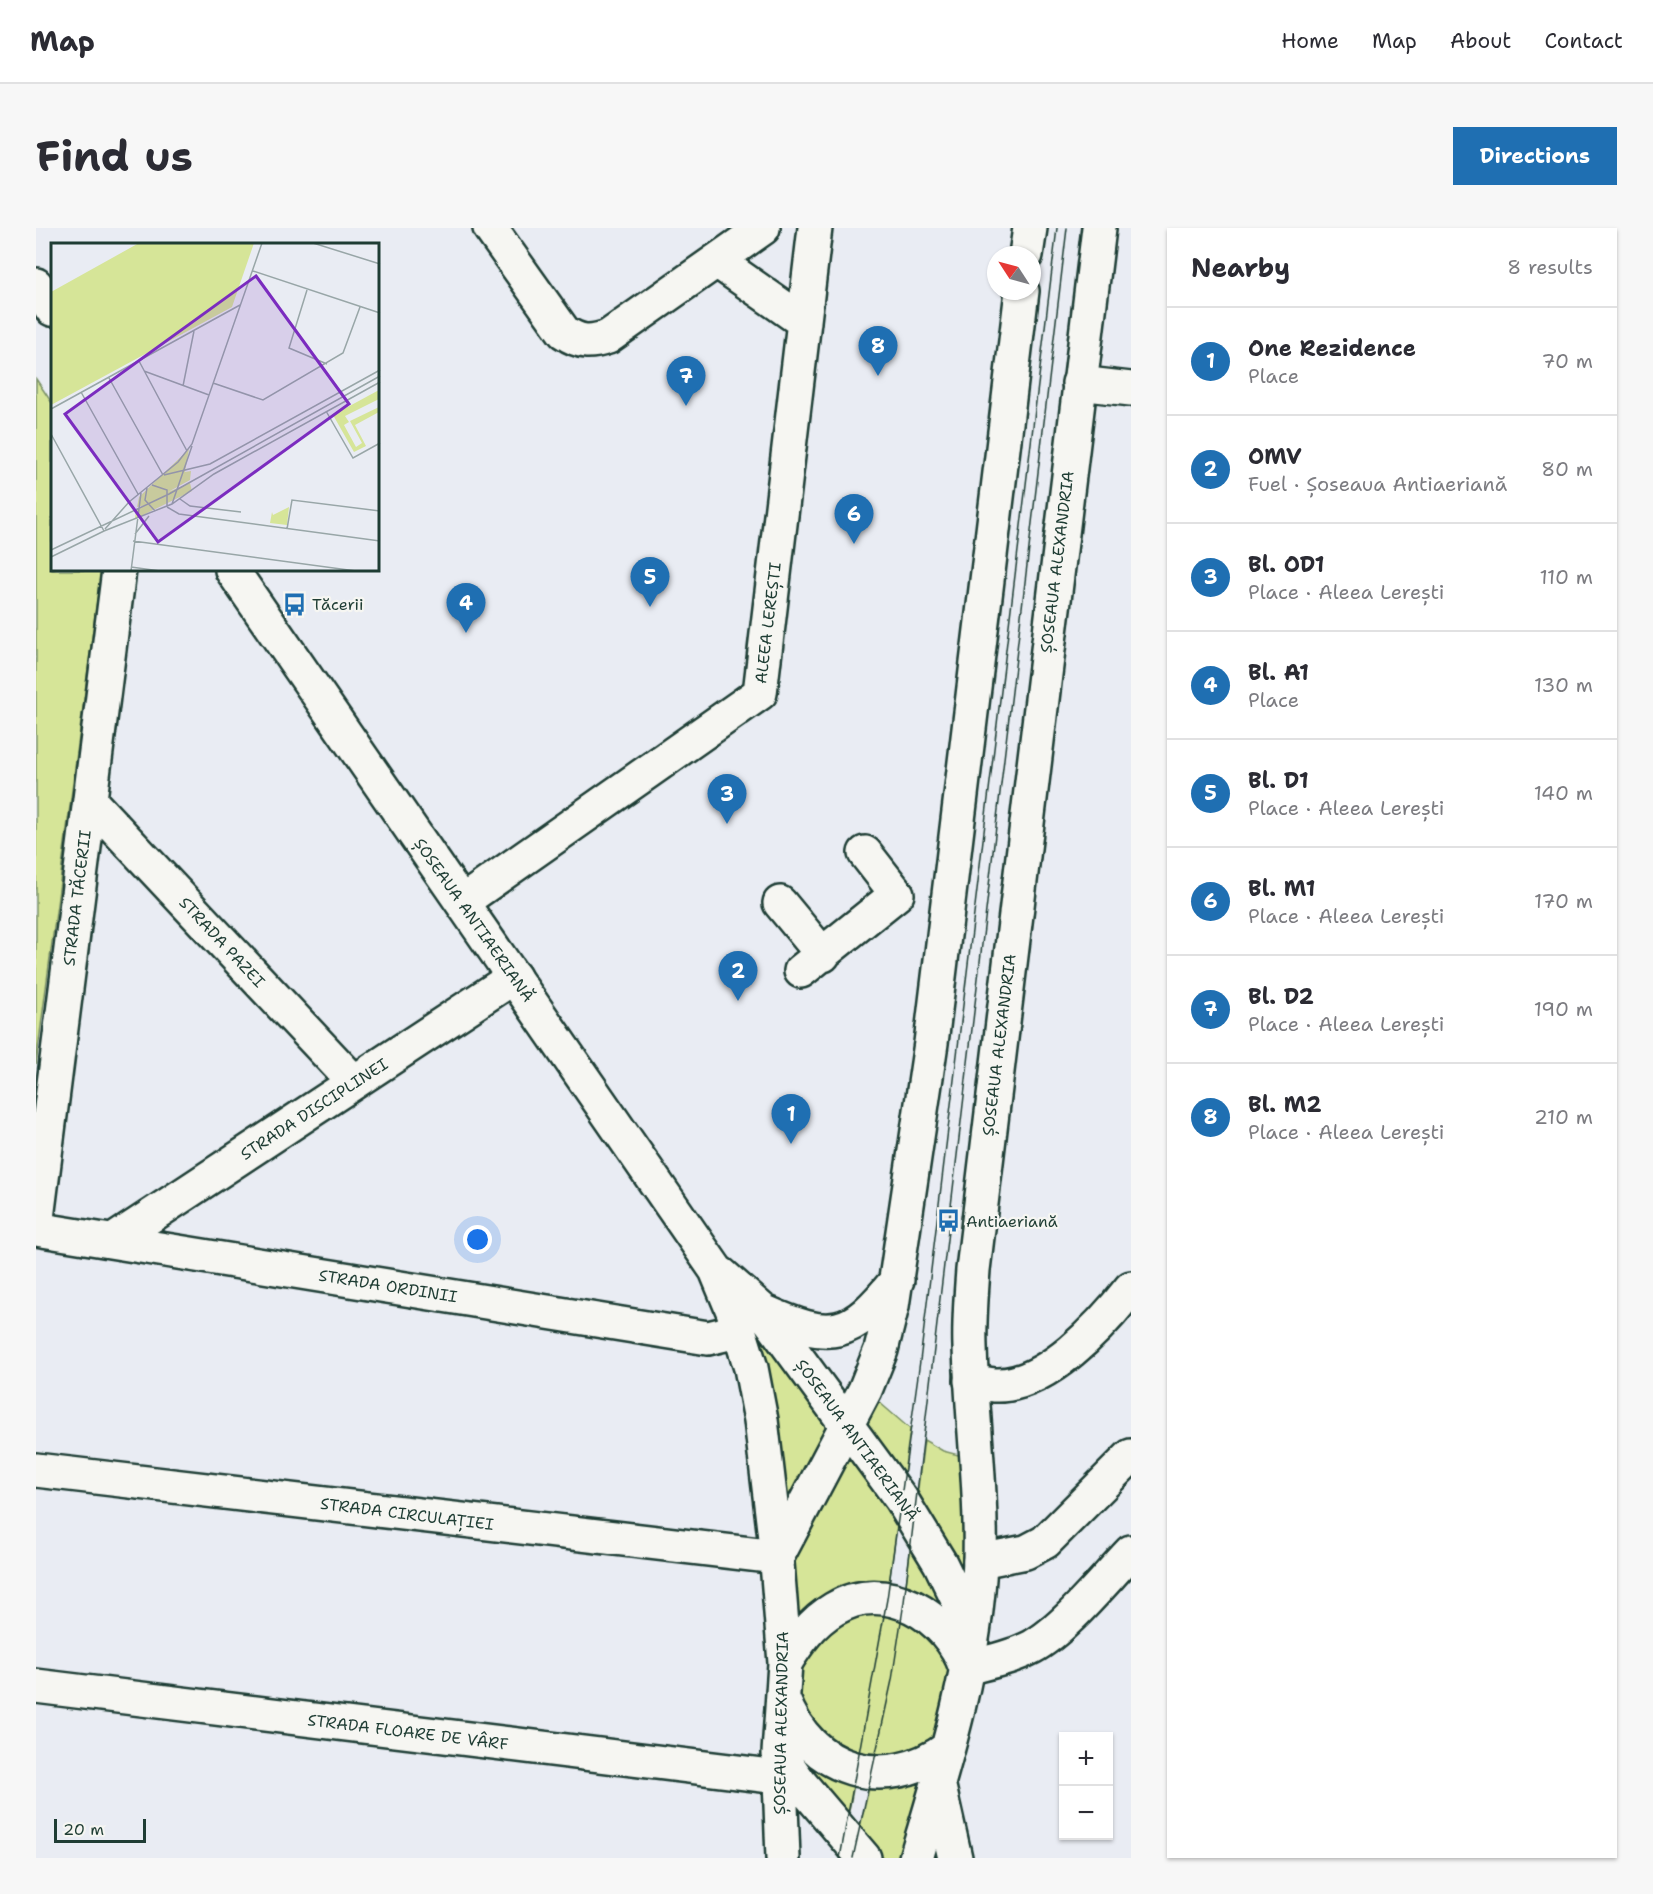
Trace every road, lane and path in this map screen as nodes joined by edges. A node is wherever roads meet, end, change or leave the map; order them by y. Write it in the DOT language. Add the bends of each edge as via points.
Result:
graph roads {
  1 [pos="490,228"];
  2 [pos="763,228"];
  3 [pos="815,228"];
  4 [pos="1030,228"];
  5 [pos="1099,228"];
  6 [pos="1027,246"];
  7 [pos="717,261"];
  8 [pos="36,285"];
  9 [pos="1021,300"];
  10 [pos="51,308"];
  11 [pos="804,322"];
  12 [pos="1079,383"];
  13 [pos="1131,389"];
  14 [pos="119,572"];
  15 [pos="233,572"];
  16 [pos="90,801"];
  17 [pos="865,853"];
  18 [pos="462,902"];
  19 [pos="780,903"];
  20 [pos="514,977"];
  21 [pos="354,1083"];
  22 [pos="36,1228"];
  23 [pos="113,1240"];
  24 [pos="897,1279"];
  25 [pos="1131,1288"];
  26 [pos="750,1318"];
  27 [pos="971,1381"];
  28 [pos="848,1425"];
  29 [pos="1131,1456"];
  30 [pos="36,1470"];
  31 [pos="1131,1551"];
  32 [pos="777,1557"];
  33 [pos="980,1561"];
  34 [pos="973,1630"];
  35 [pos="785,1663"];
  36 [pos="966,1668"];
  37 [pos="36,1686"];
  38 [pos="782,1697"];
  39 [pos="948,1748"];
  40 [pos="779,1765"];
  41 [pos="938,1784"];
  42 [pos="783,1858"];
  43 [pos="864,1858"];
  44 [pos="916,1858"];
  45 [pos="955,1858"];
  1 -- 7 [label="main road" via="564,332 589,343 608,337"];
  2 -- 7 [label="main road"];
  3 -- 11 [label="main road, ALEEA LEREȘTI"];
  4 -- 6 [label="main road"];
  5 -- 12 [label="main road, ȘOSEAUA ALEXANDRIA"];
  7 -- 11 [label="main road"];
  8 -- 10 [label="main road"];
  9 -- 24 [label="main road" via="931,1042"];
  11 -- 18 [label="main road, ALEEA LEREȘTI" via="760,693"];
  12 -- 13 [label="main road"];
  12 -- 27 [label="main road, ȘOSEAUA ALEXANDRIA" via="977,1230 970,1309"];
  14 -- 16 [label="main road, STRADA TĂCERII"];
  15 -- 18 [label="main road, ȘOSEAUA ANTIAERIANĂ"];
  16 -- 21 [label="main road, STRADA PAZEI"];
  16 -- 22 [label="main road, STRADA TĂCERII"];
  17 -- 19 [label="main road" via="897,894 812,963"];
  18 -- 20 [label="main road, ȘOSEAUA ANTIAERIANĂ"];
  20 -- 21 [label="main road, STRADA DISCIPLINEI"];
  20 -- 26 [label="main road, ȘOSEAUA ANTIAERIANĂ"];
  21 -- 23 [label="main road, STRADA DISCIPLINEI"];
  22 -- 23 [label="main road, STRADA ORDINII"];
  23 -- 26 [label="main road, STRADA ORDINII" via="708,1338 725,1334"];
  24 -- 26 [label="main road" via="873,1309 846,1328 811,1330"];
  24 -- 28 [label="main road" via="881,1350"];
  25 -- 27 [label="main road" via="1078,1346 1032,1375 995,1385"];
  26 -- 28 [label="main road, ȘOSEAUA ANTIAERIANĂ"];
  26 -- 32 [label="main road, ȘOSEAUA ANTIAERIANĂ" via="751,1368"];
  27 -- 33 [label="main road, ȘOSEAUA ALEXANDRIA" via="978,1460"];
  28 -- 32 [label="main road"];
  28 -- 34 [label="main road, ȘOSEAUA ANTIAERIANĂ" via="924,1534"];
  29 -- 33 [label="main road" via="1045,1542 1026,1552"];
  30 -- 32 [label="main road, STRADA CIRCULAȚIEI"];
  31 -- 36 [label="main road" via="1057,1628 1034,1646"];
  32 -- 35 [label="main road, ȘOSEAUA ALEXANDRIA"];
  33 -- 34 [label="main road, ȘOSEAUA ALEXANDRIA"];
  34 -- 36 [label="main road, ȘOSEAUA ALEXANDRIA"];
  35 -- 36 [label="main road" via="801,1638 824,1616 847,1602 874,1598 904,1602 926,1614 952,1638"];
  35 -- 38 [label="main road, ȘOSEAUA ALEXANDRIA"];
  36 -- 39 [label="main road, ȘOSEAUA ALEXANDRIA"];
  37 -- 40 [label="main road, STRADA FLOARE DE VÂRF"];
  38 -- 39 [label="main road" via="803,1738 841,1765 873,1771 903,1770 920,1766"];
  38 -- 40 [label="main road, ȘOSEAUA ALEXANDRIA"];
  39 -- 41 [label="main road, ȘOSEAUA ALEXANDRIA"];
  40 -- 42 [label="main road, ȘOSEAUA ALEXANDRIA"];
  40 -- 43 [label="main road" via="800,1783"];
  41 -- 44 [label="main road, ȘOSEAUA ALEXANDRIA"];
  41 -- 45 [label="main road"];
}
